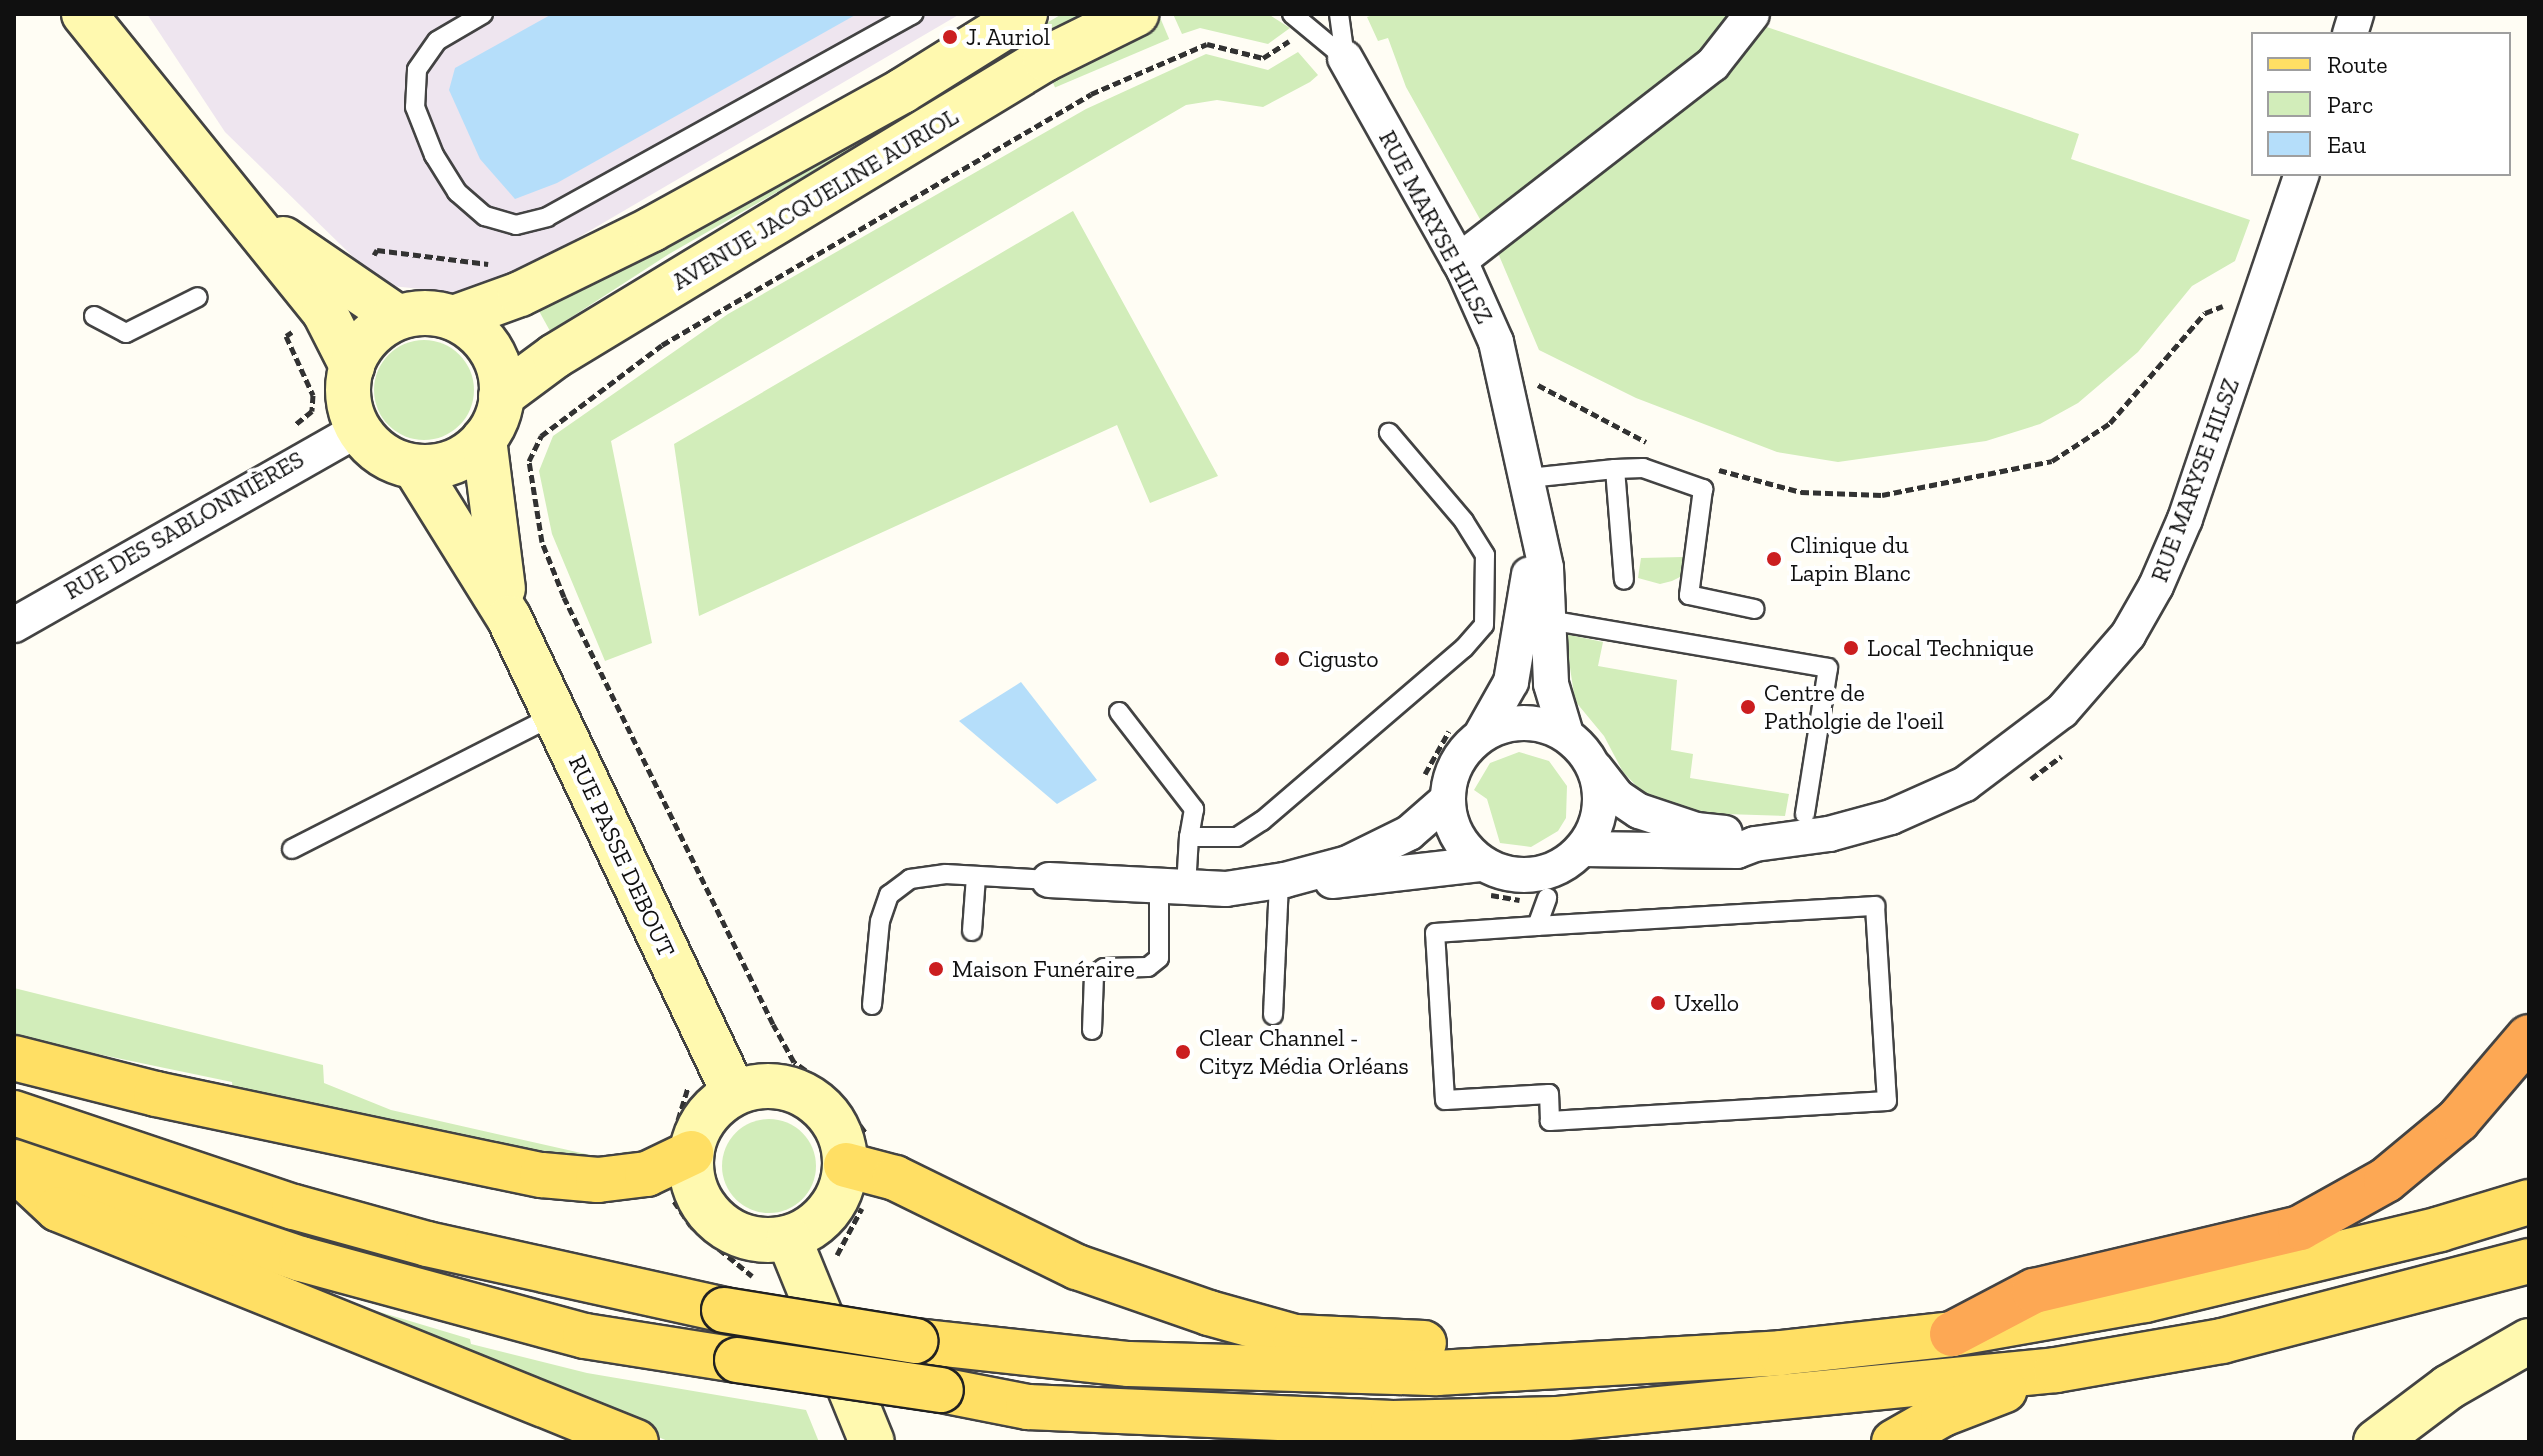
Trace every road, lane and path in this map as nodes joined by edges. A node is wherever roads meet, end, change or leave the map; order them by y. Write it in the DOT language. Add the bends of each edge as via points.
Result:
graph roads {
  1 [pos="84,14"];
  2 [pos="108,14"];
  3 [pos="483,14"];
  4 [pos="913,14"];
  5 [pos="1025,14"];
  6 [pos="1136,14"];
  7 [pos="1292,14"];
  8 [pos="1339,14"];
  9 [pos="1752,14"];
  10 [pos="1302,48"];
  11 [pos="1345,58"];
  12 [pos="172,126"];
  13 [pos="2301,176"];
  14 [pos="250,215"];
  15 [pos="1459,261"];
  16 [pos="368,263"];
  17 [pos="504,266"];
  18 [pos="198,297"];
  19 [pos="2236,302"];
  20 [pos="94,316"];
  21 [pos="397,317"];
  22 [pos="454,318"];
  23 [pos="296,329"];
  24 [pos="352,366"];
  25 [pos="1530,371"];
  26 [pos="1534,383"];
  27 [pos="501,396"];
  28 [pos="1537,397"];
  29 [pos="295,425"];
  30 [pos="357,430"];
  31 [pos="1389,433"];
  32 [pos="484,439"];
  33 [pos="1654,445"];
  34 [pos="1705,465"];
  35 [pos="415,467"];
  36 [pos="1615,469"];
  37 [pos="1529,478"];
  38 [pos="1537,544"];
  39 [pos="1624,580"];
  40 [pos="1755,609"];
  41 [pos="509,618"];
  42 [pos="1548,620"];
  43 [pos="14,625"];
  44 [pos="1119,712"];
  45 [pos="555,715"];
  46 [pos="1470,729"];
  47 [pos="1566,734"];
  48 [pos="2069,749"];
  49 [pos="1594,767"];
  50 [pos="2023,784"];
  51 [pos="1435,790"];
  52 [pos="1805,814"];
  53 [pos="1189,837"];
  54 [pos="1755,844"];
  55 [pos="292,849"];
  56 [pos="1583,849"];
  57 [pos="976,876"];
  58 [pos="1484,879"];
  59 [pos="1049,880"];
  60 [pos="1282,881"];
  61 [pos="1173,887"];
  62 [pos="1547,898"];
  63 [pos="1537,926"];
  64 [pos="972,931"];
  65 [pos="872,1005"];
  66 [pos="1273,1015"];
  67 [pos="1092,1030"];
  68 [pos="2529,1037"];
  69 [pos="14,1058"];
  70 [pos="687,1077"];
  71 [pos="734,1093"];
  72 [pos="14,1113"];
  73 [pos="680,1143"];
  74 [pos="857,1152"];
  75 [pos="14,1162"];
  76 [pos="14,1169"];
  77 [pos="670,1195"];
  78 [pos="2529,1202"];
  79 [pos="875,1205"];
  80 [pos="789,1239"];
  81 [pos="2529,1261"];
  82 [pos="837,1266"];
  83 [pos="759,1285"];
  84 [pos="1952,1334"];
  85 [pos="2529,1341"];
  86 [pos="1606,1366"];
  87 [pos="2056,1370"];
  88 [pos="636,1442"];
  89 [pos="872,1442"];
  90 [pos="1894,1442"];
  91 [pos="2376,1442"];
  1 -- 12 [label="main road"];
  2 -- 12 [label="main road"];
  3 -- 4 [label="lane" via="437,41 417,70 415,107 434,155 457,192 485,216 516,225 547,217"];
  5 -- 22 [label="main road, AVENUE JACQUELINE AURIOL" via="902,91 652,229 520,294"];
  6 -- 27 [label="main road, AVENUE JACQUELINE AURIOL" via="1045,59 555,356"];
  7 -- 11 [label="lane"];
  8 -- 11 [label="lane"];
  9 -- 15 [label="street" via="1713,64"];
  10 -- 74 [label="path" via="1293,38 1263,58 1207,44 1091,94 662,345 541,436 529,461 542,542 564,597 794,1062 855,1112"];
  11 -- 15 [label="street, RUE MARYSE HILSZ"];
  12 -- 14 [label="main road"];
  13 -- 54 [label="street, RUE MARYSE HILSZ" via="2185,519 2156,586 2099,673 2024,742 1965,784 1891,817 1829,834"];
  14 -- 21 [label="main road"];
  14 -- 24 [label="main road" via="324,311"];
  15 -- 37 [label="street, RUE MARYSE HILSZ" via="1496,342"];
  16 -- 17 [label="path" via="377,250"];
  18 -- 20 [label="lane" via="126,333"];
  19 -- 34 [label="path" via="2205,313 2110,423 2052,461 1882,495 1801,492"];
  21 -- 22 [label="main road" via="435,313"];
  21 -- 24 [label="main road" via="366,341"];
  22 -- 27 [label="main road" via="485,341 501,377"];
  23 -- 29 [label="path" via="286,336 313,395 312,411"];
  24 -- 30 [label="main road" via="350,410"];
  25 -- 26 [label="path"];
  26 -- 28 [label="path"];
  26 -- 33 [label="path"];
  27 -- 32 [label="main road"];
  30 -- 35 [label="main road" via="372,449"];
  30 -- 43 [label="street, RUE DES SABLONNIÈRES"];
  31 -- 53 [label="lane" via="1464,521 1485,555 1484,625 1464,648 1262,821 1237,837"];
  32 -- 35 [label="main road" via="446,465"];
  32 -- 41 [label="main road, RUE PASSE DEBOUT" via="495,548"];
  35 -- 41 [label="main road, RUE PASSE DEBOUT"];
  36 -- 37 [label="lane"];
  36 -- 39 [label="lane"];
  36 -- 40 [label="lane" via="1643,468 1703,489 1689,595"];
  37 -- 38 [label="street, RUE MARYSE HILSZ"];
  38 -- 42 [label="street, RUE MARYSE HILSZ" via="1546,568"];
  38 -- 46 [label="street, RUE MARYSE HILSZ" via="1511,682"];
  41 -- 45 [label="main road, RUE PASSE DEBOUT"];
  42 -- 47 [label="street, RUE MARYSE HILSZ" via="1551,684"];
  42 -- 52 [label="lane" via="1828,668"];
  44 -- 53 [label="lane" via="1194,809"];
  45 -- 55 [label="lane"];
  45 -- 71 [label="main road, RUE PASSE DEBOUT"];
  46 -- 47 [label="street" via="1523,722"];
  46 -- 51 [label="street" via="1451,775"];
  46 -- 51 [label="path" via="1438,744"];
  47 -- 49 [label="street"];
  48 -- 50 [label="path"];
  49 -- 54 [label="street, RUE MARYSE HILSZ" via="1618,797 1639,811 1696,830 1735,833"];
  49 -- 56 [label="street" via="1600,809"];
  51 -- 58 [label="street"];
  51 -- 60 [label="street" via="1409,833 1348,863"];
  53 -- 61 [label="lane"];
  54 -- 56 [label="street, RUE MARYSE HILSZ" via="1737,851"];
  56 -- 58 [label="street" via="1546,873"];
  57 -- 59 [label="lane"];
  57 -- 64 [label="lane"];
  57 -- 65 [label="lane" via="910,879 889,895 880,921"];
  58 -- 60 [label="street" via="1298,886"];
  58 -- 62 [label="path"];
  59 -- 61 [label="street"];
  60 -- 61 [label="street" via="1226,889"];
  60 -- 66 [label="lane"];
  61 -- 67 [label="lane" via="1159,958 1148,967 1104,968 1094,975"];
  62 -- 63 [label="lane"];
  63 -- 63 [label="lane" via="1435,933 1445,1100 1549,1094 1550,1121 1887,1101 1875,906"];
  68 -- 84 [label="highway" via="2458,1120 2386,1180 2300,1228 2034,1291"];
  69 -- 73 [label="main road" via="156,1094 542,1175 598,1180 647,1174"];
  70 -- 73 [label="path"];
  71 -- 73 [label="main road"];
  71 -- 74 [label="main road" via="759,1085 786,1087 810,1097"];
  72 -- 86 [label="main road, bridge" via="170,1170 324,1215 724,1310 916,1341 1129,1364 1285,1371 1437,1373"];
  73 -- 80 [label="main road" via="715,1220 759,1241"];
  74 -- 80 [label="main road" via="828,1213"];
  74 -- 86 [label="main road" via="895,1178 1077,1267 1295,1337 1376,1343 1528,1340"];
  75 -- 87 [label="main road, bridge" via="331,1267 585,1336 1028,1407 1393,1423 1558,1419"];
  76 -- 88 [label="main road" via="58,1209"];
  77 -- 83 [label="path" via="691,1226"];
  78 -- 84 [label="main road" via="2440,1229 2145,1300"];
  79 -- 82 [label="path" via="863,1207 849,1223 836,1252"];
  80 -- 89 [label="main road"];
  81 -- 87 [label="main road" via="2222,1341"];
  84 -- 86 [label="main road"];
  85 -- 91 [label="main road" via="2449,1387"];
  87 -- 90 [label="main road" via="1943,1414"];
}
